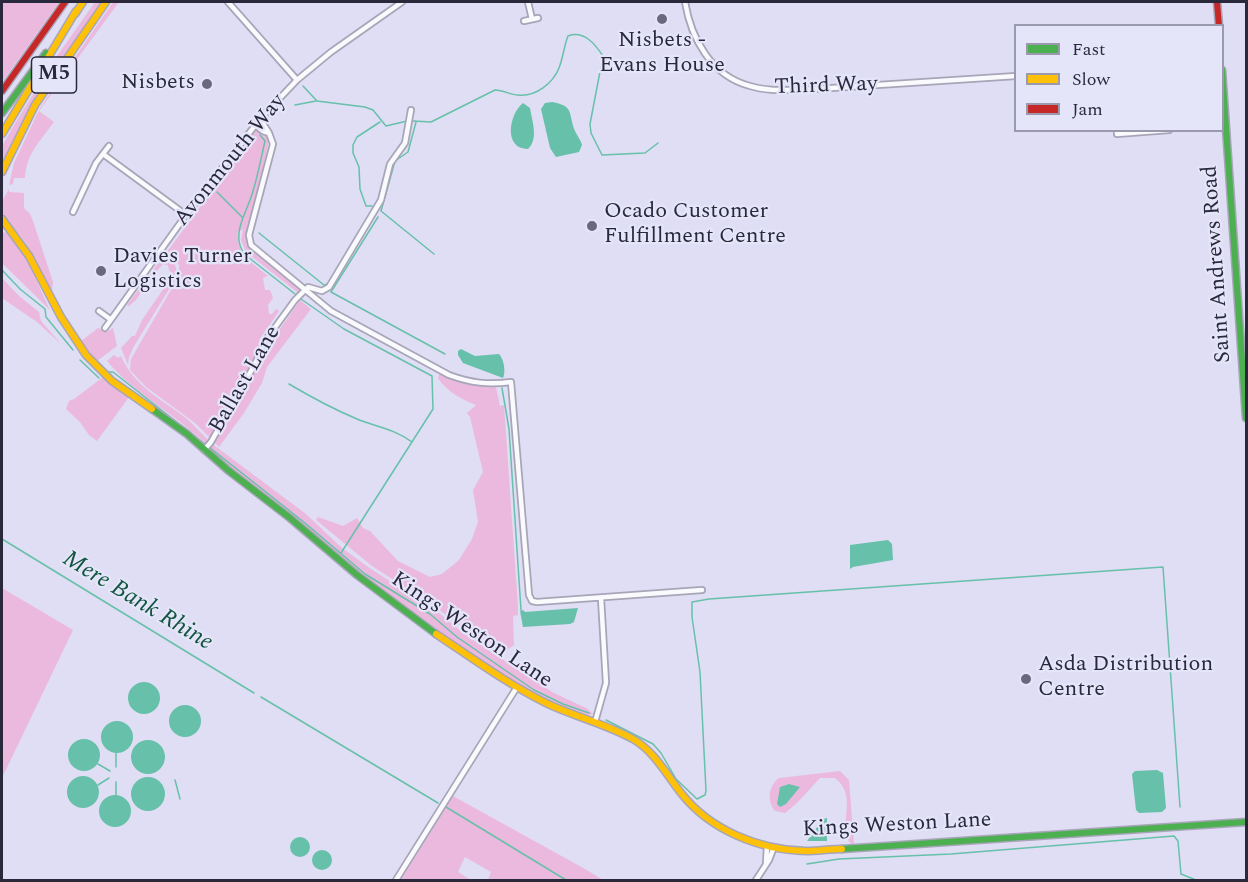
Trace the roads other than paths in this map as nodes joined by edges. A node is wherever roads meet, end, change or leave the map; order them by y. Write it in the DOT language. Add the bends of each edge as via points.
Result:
graph roads {
  1 [pos="65,2"];
  2 [pos="83,2"];
  3 [pos="106,2"];
  4 [pos="228,2"];
  5 [pos="402,2"];
  6 [pos="528,2"];
  7 [pos="685,2"];
  8 [pos="1217,2"];
  9 [pos="76,11"];
  10 [pos="524,21"];
  11 [pos="1219,24"];
  12 [pos="1014,76"];
  13 [pos="297,80"];
  14 [pos="2,91"];
  15 [pos="1224,99"];
  16 [pos="411,110"];
  17 [pos="2,113"];
  18 [pos="260,119"];
  19 [pos="255,125"];
  20 [pos="1118,132"];
  21 [pos="1144,132"];
  22 [pos="269,134"];
  23 [pos="2,135"];
  24 [pos="109,146"];
  25 [pos="10,153"];
  26 [pos="103,154"];
  27 [pos="2,172"];
  28 [pos="2,180"];
  29 [pos="73,212"];
  30 [pos="186,215"];
  31 [pos="3,221"];
  32 [pos="305,291"];
  33 [pos="99,311"];
  34 [pos="110,319"];
  35 [pos="105,328"];
  36 [pos="1246,418"];
  37 [pos="204,450"];
  38 [pos="702,590"];
  39 [pos="602,598"];
  40 [pos="517,687"];
  41 [pos="595,722"];
  42 [pos="1246,822"];
  43 [pos="770,846"];
  44 [pos="396,880"];
  45 [pos="756,880"];
  1 -- 14 [label="main road, M5"];
  2 -- 9 [label="main road, M5"];
  3 -- 25 [label="main road, M5" via="34,105"];
  4 -- 13 [label="street"];
  5 -- 13 [label="street, Avonmouth Way"];
  6 -- 10 [label="street" via="535,18"];
  7 -- 12 [label="street, Third Way" via="694,36 709,59 732,79 751,87 801,90"];
  8 -- 11 [label="main road"];
  9 -- 17 [label="main road, M5"];
  9 -- 23 [label="main road"];
  13 -- 18 [label="street, Avonmouth Way"];
  15 -- 36 [label="main road, Saint Andrews Road"];
  16 -- 32 [label="street" via="405,143 390,164 381,200 370,220 329,287 322,291 308,287"];
  18 -- 19 [label="street, Avonmouth Way"];
  18 -- 22 [label="street"];
  19 -- 22 [label="street"];
  19 -- 30 [label="street, Avonmouth Way"];
  20 -- 21 [label="street"];
  22 -- 32 [label="street" via="272,149 250,240 255,249"];
  24 -- 26 [label="street"];
  25 -- 27 [label="main road, M5"];
  25 -- 28 [label="main road"];
  26 -- 29 [label="street"];
  26 -- 30 [label="street"];
  30 -- 34 [label="street, Avonmouth Way"];
  31 -- 37 [label="main road, Kings Weston Lane" via="34,263 82,351 124,390"];
  32 -- 37 [label="street, Ballast Lane" via="265,341"];
  32 -- 39 [label="street" via="331,312 449,375 483,384 511,382 529,594 537,602"];
  33 -- 34 [label="street"];
  34 -- 35 [label="street, Avonmouth Way"];
  37 -- 40 [label="main road, Kings Weston Lane" via="365,581"];
  38 -- 39 [label="street"];
  39 -- 41 [label="street" via="606,683"];
  40 -- 41 [label="main road, Kings Weston Lane"];
  40 -- 44 [label="street"];
  41 -- 43 [label="main road, Kings Weston Lane" via="641,744 654,755 686,799 711,820 737,835"];
  42 -- 43 [label="main road, Kings Weston Lane" via="825,851"];
  43 -- 45 [label="street"];
}
